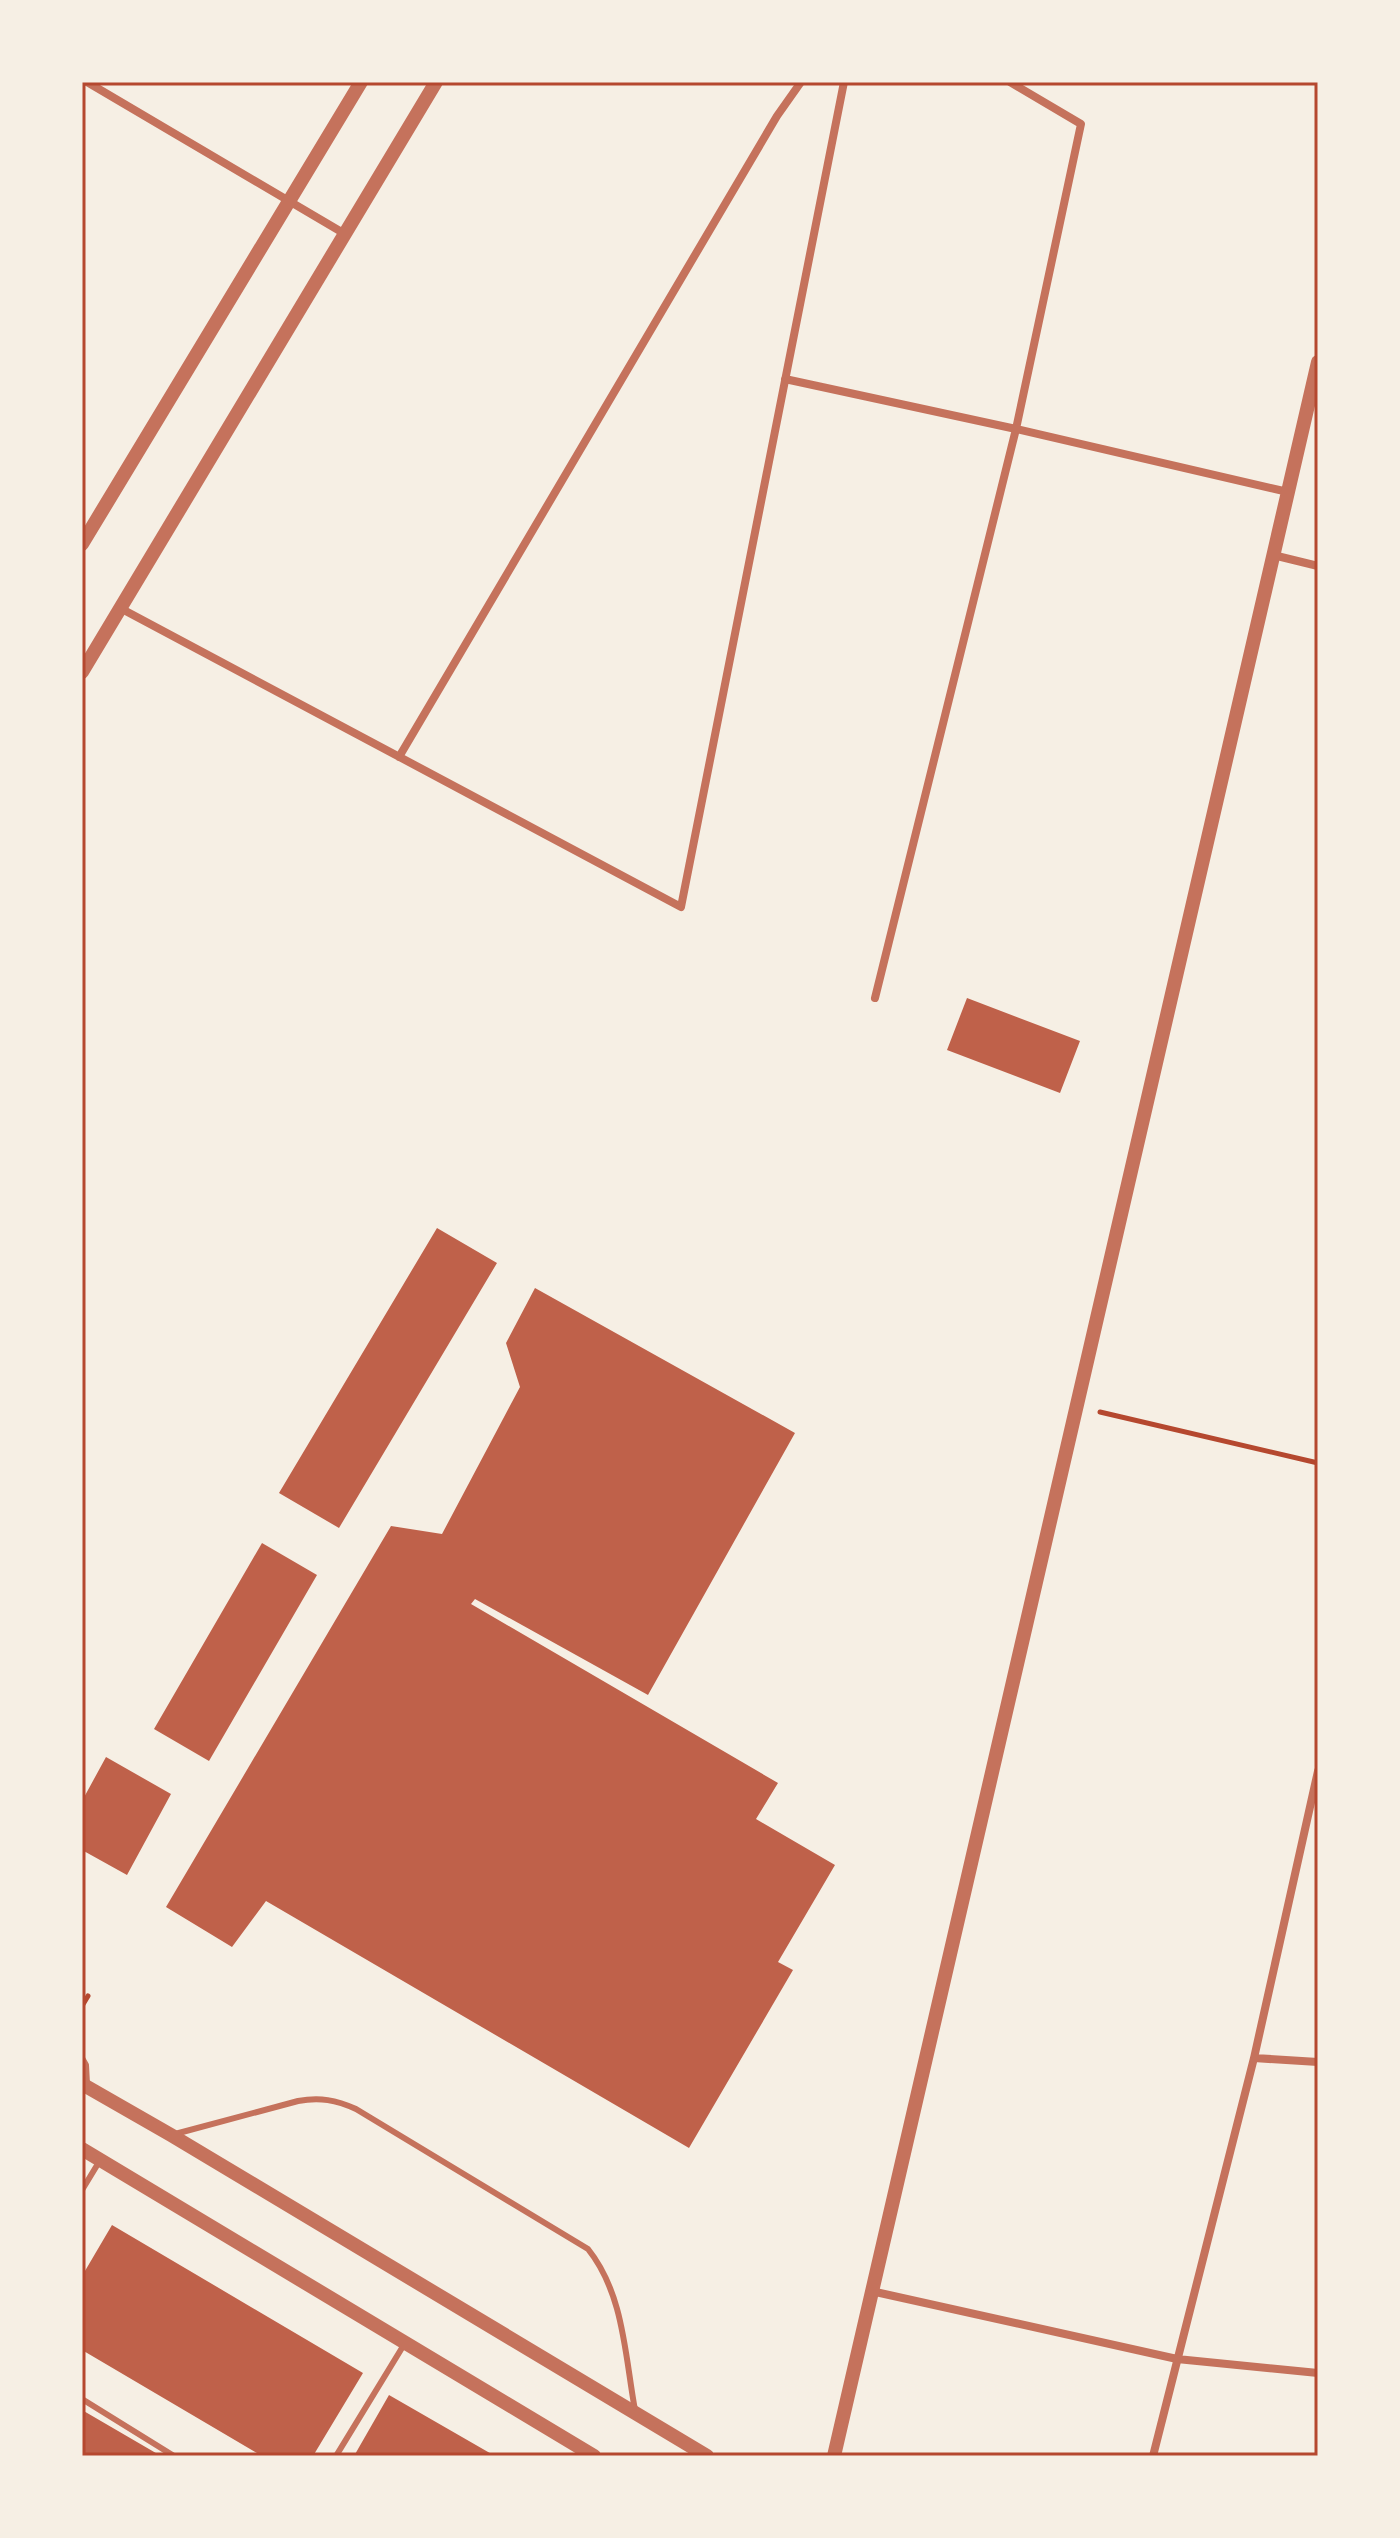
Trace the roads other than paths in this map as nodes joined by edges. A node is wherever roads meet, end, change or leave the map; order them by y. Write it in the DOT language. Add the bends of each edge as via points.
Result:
graph roads {
  1 [pos="87,82"];
  2 [pos="361,82"];
  3 [pos="436,82"];
  4 [pos="801,82"];
  5 [pos="844,82"];
  6 [pos="1010,82"];
  7 [pos="289,201"];
  8 [pos="345,234"];
  9 [pos="1318,362"];
  10 [pos="785,379"];
  11 [pos="1016,429"];
  12 [pos="1288,492"];
  13 [pos="82,544"];
  14 [pos="1273,555"];
  15 [pos="1318,566"];
  16 [pos="120,608"];
  17 [pos="82,672"];
  18 [pos="399,757"];
  19 [pos="875,998"];
  20 [pos="1318,1771"];
  21 [pos="1317,1783"];
  22 [pos="82,2058"];
  23 [pos="1254,2058"];
  24 [pos="1318,2062"];
  25 [pos="84,2086"];
  26 [pos="171,2135"];
  27 [pos="82,2149"];
  28 [pos="100,2160"];
  29 [pos="82,2190"];
  30 [pos="870,2291"];
  31 [pos="405,2343"];
  32 [pos="1177,2359"];
  33 [pos="1318,2373"];
  34 [pos="82,2399"];
  35 [pos="636,2414"];
  36 [pos="174,2456"];
  37 [pos="336,2456"];
  38 [pos="594,2456"];
  39 [pos="707,2456"];
  40 [pos="834,2456"];
  41 [pos="1153,2456"];
  1 -- 7 [label="street"];
  2 -- 7 [label="street"];
  3 -- 8 [label="street"];
  4 -- 18 [label="street"];
  5 -- 10 [label="street"];
  6 -- 11 [label="street" via="1081,124"];
  7 -- 8 [label="street"];
  7 -- 13 [label="street"];
  8 -- 16 [label="street"];
  9 -- 12 [label="street"];
  10 -- 11 [label="street"];
  10 -- 18 [label="street" via="681,907"];
  11 -- 12 [label="street"];
  11 -- 19 [label="street"];
  12 -- 14 [label="street"];
  14 -- 15 [label="street"];
  14 -- 30 [label="street"];
  16 -- 17 [label="street"];
  16 -- 18 [label="street"];
  20 -- 21 [label="street"];
  21 -- 23 [label="street"];
  22 -- 25 [label="lane"];
  23 -- 24 [label="street"];
  23 -- 32 [label="street"];
  25 -- 26 [label="street"];
  26 -- 35 [label="street"];
  26 -- 35 [label="lane" via="314,2098 336,2100 397,2134 588,2249 609,2282 616,2305"];
  27 -- 28 [label="street"];
  28 -- 29 [label="lane"];
  28 -- 31 [label="street"];
  30 -- 32 [label="street"];
  30 -- 40 [label="street"];
  31 -- 37 [label="lane"];
  31 -- 38 [label="street"];
  32 -- 33 [label="street"];
  32 -- 41 [label="street"];
  34 -- 36 [label="lane"];
  35 -- 39 [label="street"];
}
